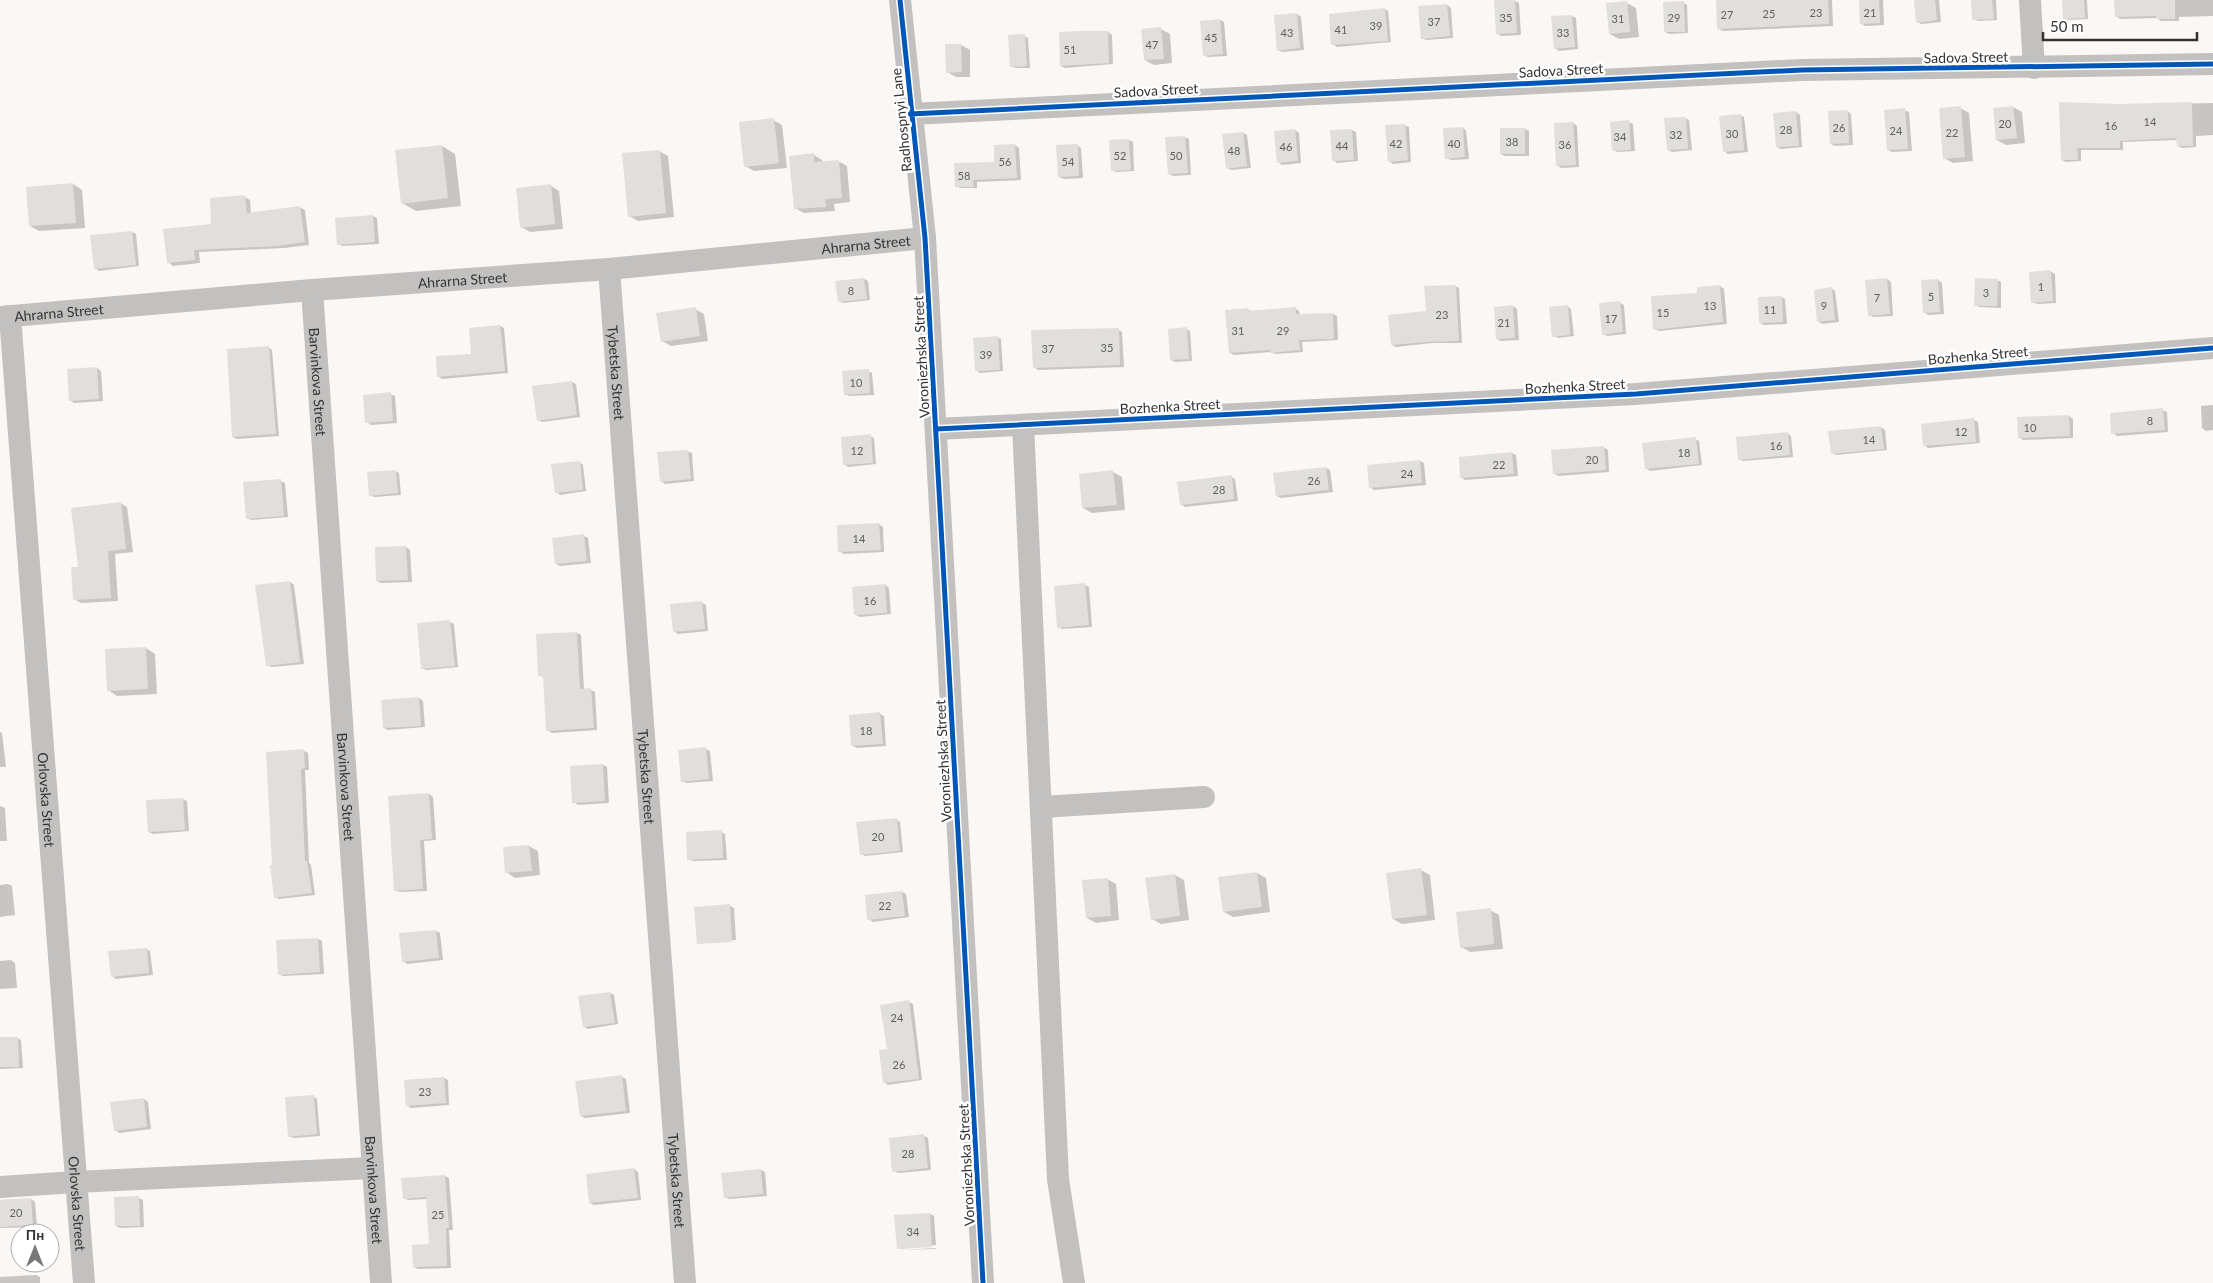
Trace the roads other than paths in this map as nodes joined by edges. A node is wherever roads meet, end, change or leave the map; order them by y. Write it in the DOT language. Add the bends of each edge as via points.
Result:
graph roads {
  1 [pos="900,0"];
  2 [pos="2030,0"];
  3 [pos="2213,64"];
  4 [pos="2034,68"];
  5 [pos="910,114"];
  6 [pos="925,238"];
  7 [pos="608,269"];
  8 [pos="312,290"];
  9 [pos="5,316"];
  10 [pos="2213,348"];
  11 [pos="1023,424"];
  12 [pos="936,429"];
  13 [pos="1204,797"];
  14 [pos="1042,807"];
  15 [pos="373,1168"];
  16 [pos="76,1182"];
  17 [pos="0,1187"];
  18 [pos="84,1283"];
  19 [pos="380,1283"];
  20 [pos="685,1283"];
  21 [pos="983,1283"];
  22 [pos="1074,1283"];
  1 -- 5 [label="street, Radhospnyi Lane"];
  2 -- 4 [label="street"];
  3 -- 4 [label="street, Sadova Street"];
  4 -- 5 [label="street, Sadova Street" via="1792,70"];
  5 -- 6 [label="street, Radhospnyi Lane"];
  6 -- 7 [label="street, Ahrarna Street"];
  6 -- 12 [label="street, Voroniezhska Street"];
  7 -- 8 [label="street, Ahrarna Street"];
  7 -- 20 [label="street, Tybetska Street"];
  8 -- 9 [label="street, Ahrarna Street"];
  8 -- 15 [label="street, Barvinkova Street"];
  9 -- 16 [label="street, Orlovska Street"];
  10 -- 11 [label="street, Bozhenka Street" via="1636,394"];
  11 -- 12 [label="street, Bozhenka Street"];
  11 -- 14 [label="street"];
  12 -- 21 [label="street, Voroniezhska Street"];
  13 -- 14 [label="street"];
  14 -- 22 [label="street" via="1058,1180"];
  15 -- 16 [label="street"];
  15 -- 19 [label="street, Barvinkova Street"];
  16 -- 17 [label="street"];
  16 -- 18 [label="street, Orlovska Street"];
}
